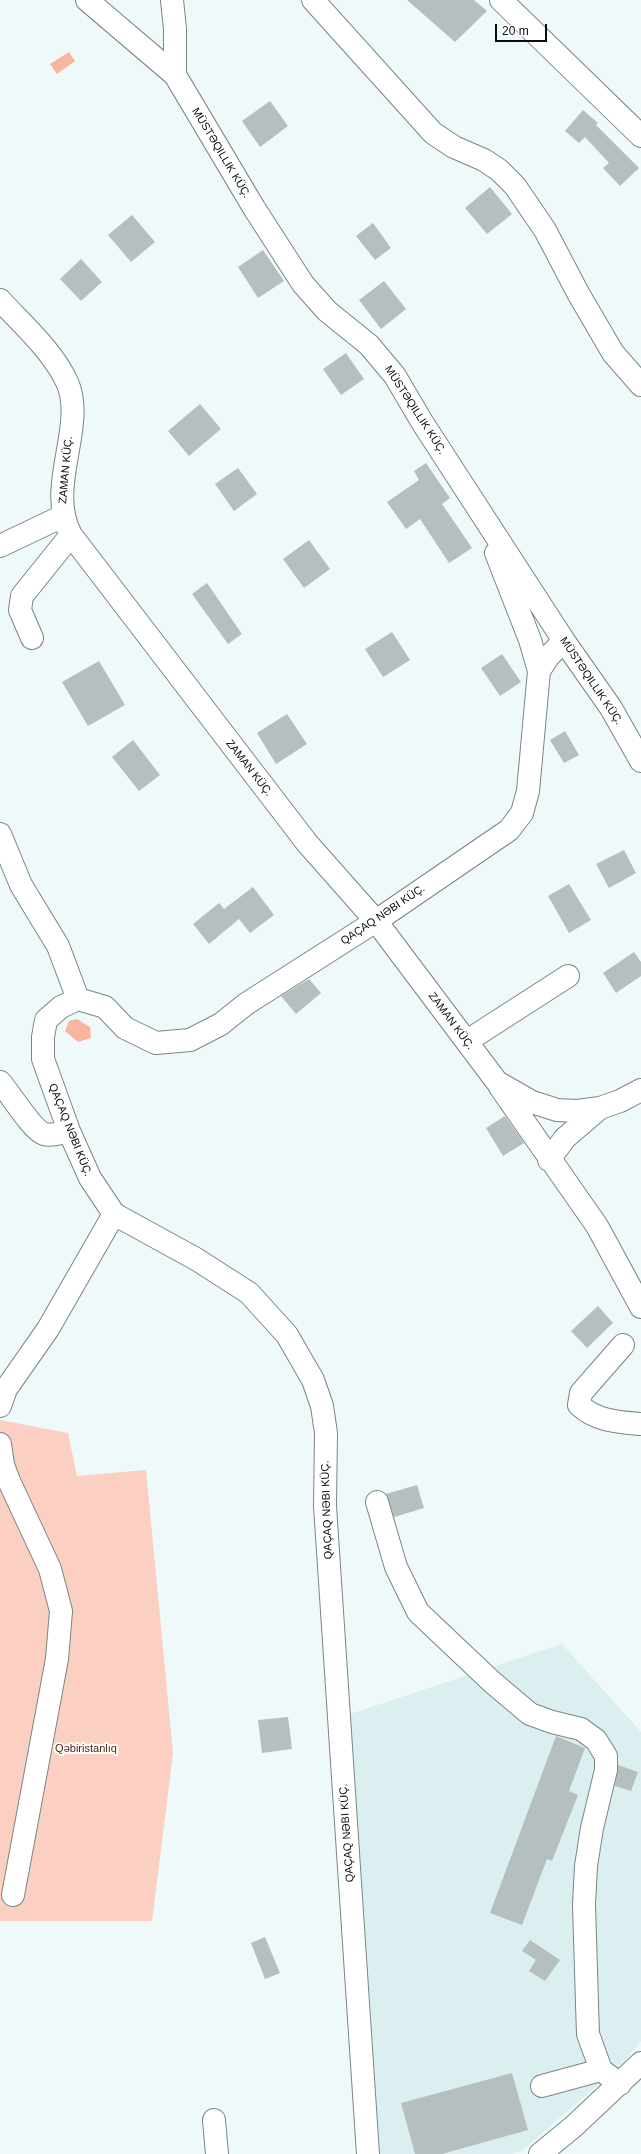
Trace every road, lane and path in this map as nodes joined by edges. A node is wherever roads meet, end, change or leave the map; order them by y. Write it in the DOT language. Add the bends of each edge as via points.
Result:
graph roads {
  1 [pos="87,0"];
  2 [pos="172,0"];
  3 [pos="313,0"];
  4 [pos="501,0"];
  5 [pos="175,75"];
  6 [pos="641,136"];
  7 [pos="0,300"];
  8 [pos="641,385"];
  9 [pos="67,525"];
  10 [pos="496,536"];
  11 [pos="0,546"];
  12 [pos="32,638"];
  13 [pos="564,641"];
  14 [pos="539,671"];
  15 [pos="641,761"];
  16 [pos="0,834"];
  17 [pos="376,921"];
  18 [pos="568,976"];
  19 [pos="78,999"];
  20 [pos="466,1040"];
  21 [pos="0,1082"];
  22 [pos="497,1082"];
  23 [pos="641,1090"];
  24 [pos="600,1108"];
  25 [pos="69,1132"];
  26 [pos="549,1160"];
  27 [pos="114,1214"];
  28 [pos="641,1307"];
  29 [pos="623,1345"];
  30 [pos="0,1406"];
  31 [pos="641,1424"];
  32 [pos="0,1444"];
  33 [pos="377,1502"];
  34 [pos="13,1895"];
  35 [pos="641,2063"];
  36 [pos="601,2070"];
  37 [pos="620,2084"];
  38 [pos="542,2086"];
  39 [pos="214,2120"];
  40 [pos="217,2154"];
  41 [pos="368,2154"];
  42 [pos="540,2154"];
  1 -- 5 [label="street"];
  2 -- 5 [label="street"];
  3 -- 8 [label="street" via="433,133 454,147 494,166 515,186 545,230 613,353"];
  4 -- 6 [label="street"];
  5 -- 10 [label="street, MÜSTƏQILLIK KÜÇ." via="254,208 303,284 328,311 369,345 395,376"];
  7 -- 9 [label="street, ZAMAN KÜÇ." via="49,353 67,383 71,398 71,419 62,487"];
  9 -- 11 [label="street"];
  9 -- 12 [label="street" via="22,596 20,610"];
  9 -- 17 [label="street, ZAMAN KÜÇ." via="303,837"];
  10 -- 13 [label="street, MÜSTƏQILLIK KÜÇ."];
  10 -- 14 [label="street" via="495,549 530,640"];
  13 -- 14 [label="street, QAÇAQ NƏBI KÜÇ." via="548,657"];
  13 -- 15 [label="street, MÜSTƏQILLIK KÜÇ." via="611,708"];
  14 -- 17 [label="street, QAÇAQ NƏBI KÜÇ." via="528,791 522,812 509,830"];
  16 -- 19 [label="street" via="21,885 58,946"];
  17 -- 19 [label="street, QAÇAQ NƏBI KÜÇ." via="246,1004 221,1024 190,1040 156,1043 125,1028 104,1007"];
  17 -- 20 [label="street, ZAMAN KÜÇ."];
  18 -- 20 [label="street"];
  19 -- 25 [label="street, QAÇAQ NƏBI KÜÇ." via="61,1007 46,1020 43,1037 43,1059"];
  20 -- 22 [label="street, ZAMAN KÜÇ."];
  21 -- 25 [label="street" via="43,1134"];
  22 -- 24 [label="street, ZAMAN KÜÇ." via="532,1102 557,1110 577,1112"];
  22 -- 26 [label="street"];
  23 -- 24 [label="street, ZAMAN KÜÇ."];
  24 -- 26 [label="street" via="565,1138"];
  25 -- 27 [label="street, QAÇAQ NƏBI KÜÇ." via="90,1178"];
  26 -- 28 [label="street" via="597,1226"];
  27 -- 30 [label="street" via="48,1330 6,1389"];
  27 -- 41 [label="street, QAÇAQ NƏBI KÜÇ." via="196,1258 249,1293 287,1335 313,1380 322,1406 326,1433 325,1506"];
  29 -- 31 [label="street" via="581,1393 579,1405 589,1415"];
  32 -- 34 [label="street" via="9,1481 50,1569 61,1611 57,1659"];
  33 -- 36 [label="street" via="396,1567 418,1612 530,1714 581,1729 596,1740 606,1756 606,1770 586,1866 584,1904 588,2034"];
  35 -- 37 [label="street"];
  36 -- 37 [label="street"];
  36 -- 38 [label="street"];
  37 -- 42 [label="street"];
  39 -- 40 [label="street"];
}
